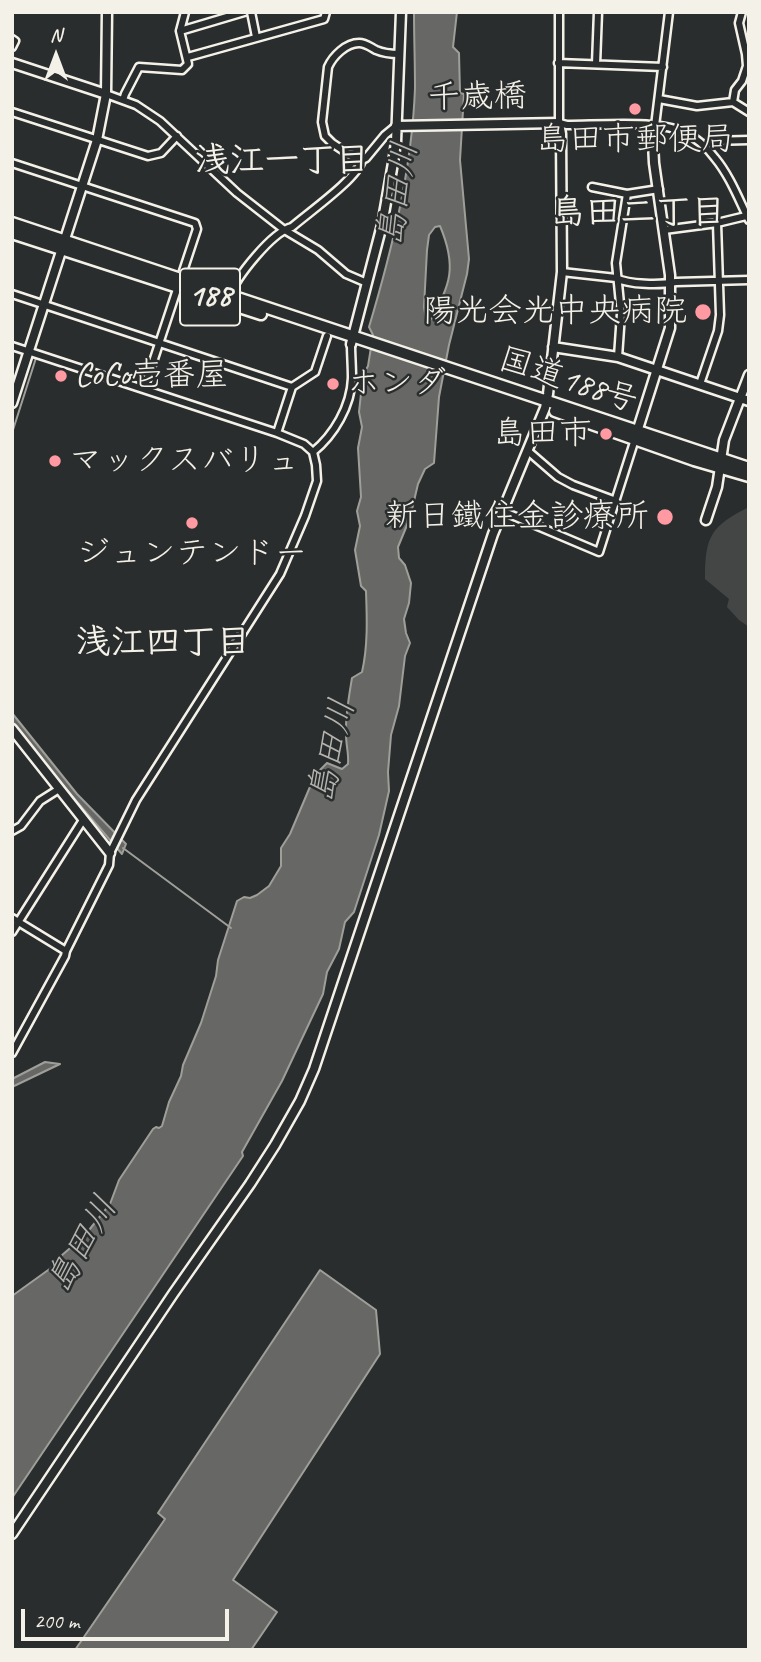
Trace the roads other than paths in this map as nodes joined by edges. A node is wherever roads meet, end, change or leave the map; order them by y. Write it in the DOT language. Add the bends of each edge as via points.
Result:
graph roads {
  1 [pos="107,12"];
  2 [pos="185,12"];
  3 [pos="244,12"];
  4 [pos="251,12"];
  5 [pos="326,12"];
  6 [pos="401,12"];
  7 [pos="559,12"];
  8 [pos="598,12"];
  9 [pos="669,12"];
  10 [pos="742,12"];
  11 [pos="180,31"];
  12 [pos="257,37"];
  13 [pos="12,39"];
  14 [pos="12,47"];
  15 [pos="399,54"];
  16 [pos="188,57"];
  17 [pos="558,63"];
  18 [pos="12,64"];
  19 [pos="596,64"];
  20 [pos="663,67"];
  21 [pos="106,94"];
  22 [pos="659,99"];
  23 [pos="123,100"];
  24 [pos="733,102"];
  25 [pos="12,112"];
  26 [pos="749,112"];
  27 [pos="555,123"];
  28 [pos="400,126"];
  29 [pos="655,126"];
  30 [pos="177,136"];
  31 [pos="97,140"];
  32 [pos="749,140"];
  33 [pos="705,146"];
  34 [pos="362,160"];
  35 [pos="12,163"];
  36 [pos="83,186"];
  37 [pos="592,187"];
  38 [pos="659,189"];
  39 [pos="627,194"];
  40 [pos="748,218"];
  41 [pos="12,223"];
  42 [pos="717,223"];
  43 [pos="283,229"];
  44 [pos="664,230"];
  45 [pos="12,233"];
  46 [pos="64,245"];
  47 [pos="562,272"];
  48 [pos="616,278"];
  49 [pos="749,280"];
  50 [pos="718,282"];
  51 [pos="671,283"];
  52 [pos="179,284"];
  53 [pos="367,284"];
  54 [pos="12,294"];
  55 [pos="228,300"];
  56 [pos="45,305"];
  57 [pos="327,336"];
  58 [pos="159,342"];
  59 [pos="355,342"];
  60 [pos="12,346"];
  61 [pos="553,347"];
  62 [pos="29,352"];
  63 [pos="618,357"];
  64 [pos="657,370"];
  65 [pos="749,375"];
  66 [pos="16,381"];
  67 [pos="700,384"];
  68 [pos="292,387"];
  69 [pos="145,389"];
  70 [pos="744,399"];
  71 [pos="12,403"];
  72 [pos="541,403"];
  73 [pos="277,433"];
  74 [pos="637,435"];
  75 [pos="528,451"];
  76 [pos="313,452"];
  77 [pos="720,464"];
  78 [pos="749,468"];
  79 [pos="749,475"];
  80 [pos="616,501"];
  81 [pos="502,511"];
  82 [pos="706,520"];
  83 [pos="12,729"];
  84 [pos="15,740"];
  85 [pos="59,789"];
  86 [pos="83,820"];
  87 [pos="12,831"];
  88 [pos="111,851"];
  89 [pos="16,920"];
  90 [pos="12,932"];
  91 [pos="66,950"];
  92 [pos="12,1053"];
  93 [pos="12,1534"];
  1 -- 21 [label="street"];
  2 -- 11 [label="street"];
  3 -- 11 [label="street"];
  4 -- 12 [label="street"];
  5 -- 12 [label="street" via="324,19"];
  6 -- 15 [label="street"];
  7 -- 17 [label="street"];
  8 -- 19 [label="street"];
  9 -- 20 [label="street"];
  10 -- 24 [label="street" via="739,23 747,66"];
  11 -- 16 [label="street"];
  12 -- 16 [label="street"];
  13 -- 14 [label="street"];
  15 -- 28 [label="street"];
  15 -- 34 [label="street" via="355,43 344,48 328,67 322,122 325,136"];
  16 -- 23 [label="street" via="183,70 139,67"];
  17 -- 19 [label="street"];
  17 -- 27 [label="street"];
  18 -- 21 [label="street"];
  19 -- 20 [label="street"];
  20 -- 22 [label="street"];
  21 -- 23 [label="street"];
  21 -- 31 [label="street"];
  22 -- 24 [label="street" via="697,106"];
  22 -- 29 [label="street"];
  23 -- 30 [label="street"];
  24 -- 26 [label="street"];
  25 -- 31 [label="street"];
  27 -- 28 [label="street, 千歳橋"];
  27 -- 29 [label="street"];
  27 -- 47 [label="street" via="561,134"];
  28 -- 34 [label="street"];
  28 -- 53 [label="street"];
  29 -- 33 [label="street" via="680,131"];
  29 -- 38 [label="street"];
  30 -- 31 [label="street" via="152,156"];
  30 -- 43 [label="street"];
  31 -- 36 [label="street"];
  32 -- 33 [label="street" via="710,141"];
  33 -- 40 [label="street" via="720,164"];
  34 -- 43 [label="street" via="338,188 292,227"];
  35 -- 36 [label="street"];
  36 -- 46 [label="street"];
  36 -- 52 [label="street" via="195,223"];
  37 -- 39 [label="street"];
  38 -- 39 [label="street"];
  38 -- 44 [label="street"];
  39 -- 48 [label="street"];
  40 -- 42 [label="street"];
  41 -- 46 [label="highway, 国道188号 / 188"];
  42 -- 44 [label="street"];
  42 -- 50 [label="street"];
  43 -- 53 [label="street"];
  43 -- 55 [label="street" via="262,249"];
  44 -- 51 [label="street"];
  45 -- 46 [label="highway, 国道188号 / 188"];
  46 -- 52 [label="highway, 国道188号 / 188"];
  46 -- 56 [label="street"];
  47 -- 48 [label="street"];
  47 -- 61 [label="street"];
  48 -- 51 [label="street" via="624,283"];
  48 -- 63 [label="street" via="621,314"];
  49 -- 50 [label="street"];
  50 -- 51 [label="street"];
  50 -- 67 [label="street" via="718,331"];
  51 -- 64 [label="street" via="670,328"];
  52 -- 55 [label="highway, 国道188号 / 188"];
  52 -- 58 [label="street"];
  53 -- 59 [label="street"];
  54 -- 56 [label="street"];
  55 -- 57 [label="highway, 国道188号 / 188"];
  55 -- 59 [label="highway, 国道188号 / 188"];
  56 -- 58 [label="street"];
  56 -- 62 [label="street"];
  57 -- 59 [label="highway, 国道188号 / 188"];
  57 -- 68 [label="street" via="315,372"];
  58 -- 68 [label="street"];
  58 -- 69 [label="street"];
  59 -- 72 [label="highway, 国道188号 / 188"];
  59 -- 76 [label="street" via="350,392 342,416"];
  60 -- 62 [label="street"];
  61 -- 63 [label="street"];
  61 -- 72 [label="street"];
  62 -- 66 [label="street"];
  62 -- 69 [label="street"];
  63 -- 64 [label="street"];
  64 -- 67 [label="street"];
  64 -- 74 [label="street"];
  65 -- 70 [label="street"];
  66 -- 71 [label="street"];
  67 -- 70 [label="street"];
  68 -- 73 [label="street"];
  69 -- 73 [label="street"];
  70 -- 77 [label="street" via="724,440"];
  72 -- 74 [label="highway, 国道188号 / 188"];
  72 -- 75 [label="street"];
  73 -- 76 [label="street"];
  74 -- 77 [label="highway, 国道188号 / 188"];
  74 -- 80 [label="street"];
  75 -- 80 [label="street" via="558,477"];
  75 -- 81 [label="street"];
  76 -- 88 [label="street" via="317,481 280,574 143,788"];
  77 -- 78 [label="highway, 国道188号 / 188"];
  77 -- 79 [label="highway, 国道188号 / 188"];
  77 -- 82 [label="street"];
  80 -- 81 [label="street" via="598,552"];
  81 -- 93 [label="street" via="300,1101 250,1184"];
  83 -- 84 [label="street"];
  84 -- 85 [label="street"];
  85 -- 86 [label="street"];
  85 -- 87 [label="street" via="40,801"];
  86 -- 88 [label="street"];
  86 -- 89 [label="street"];
  88 -- 91 [label="street" via="109,865"];
  89 -- 90 [label="street"];
  89 -- 91 [label="street"];
  91 -- 92 [label="street"];
}
